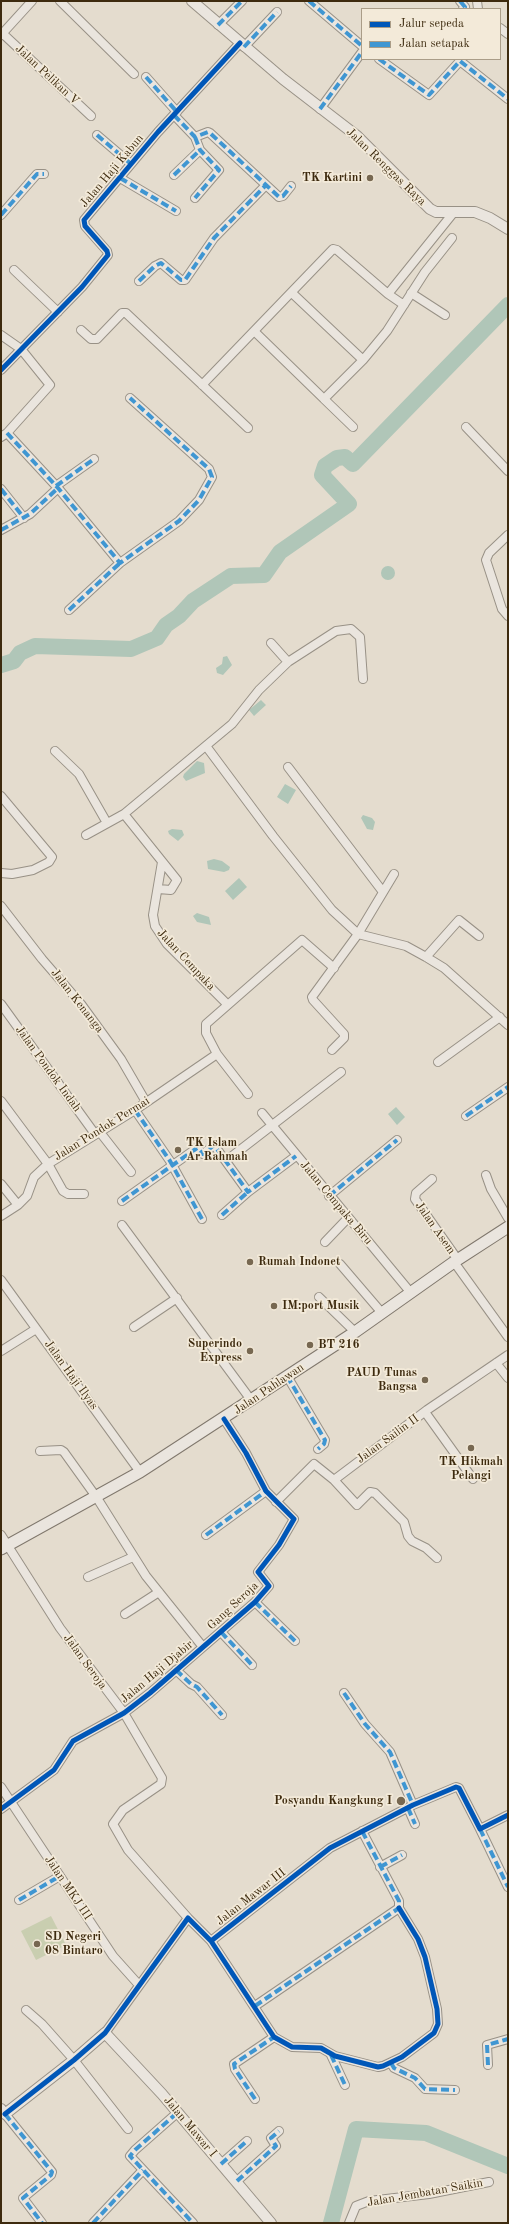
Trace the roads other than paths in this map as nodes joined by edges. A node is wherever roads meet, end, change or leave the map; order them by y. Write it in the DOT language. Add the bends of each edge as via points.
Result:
graph roads {
  1 [pos="32,1"];
  2 [pos="60,1"];
  3 [pos="192,1"];
  4 [pos="242,1"];
  5 [pos="310,1"];
  6 [pos="460,1"];
  7 [pos="464,8"];
  8 [pos="277,12"];
  9 [pos="218,25"];
  10 [pos="2,34"];
  11 [pos="242,45"];
  12 [pos="361,45"];
  13 [pos="361,53"];
  14 [pos="379,60"];
  15 [pos="134,74"];
  16 [pos="146,77"];
  17 [pos="508,99"];
  18 [pos="320,109"];
  19 [pos="175,113"];
  20 [pos="91,116"];
  21 [pos="97,135"];
  22 [pos="195,138"];
  23 [pos="200,150"];
  24 [pos="131,164"];
  25 [pos="44,174"];
  26 [pos="174,175"];
  27 [pos="120,178"];
  28 [pos="266,185"];
  29 [pos="291,186"];
  30 [pos="195,198"];
  31 [pos="176,210"];
  32 [pos="454,212"];
  33 [pos="1,215"];
  34 [pos="508,229"];
  35 [pos="452,238"];
  36 [pos="14,270"];
  37 [pos="138,281"];
  38 [pos="292,293"];
  39 [pos="411,293"];
  40 [pos="388,294"];
  41 [pos="404,305"];
  42 [pos="58,312"];
  43 [pos="445,315"];
  44 [pos="81,330"];
  45 [pos="254,331"];
  46 [pos="1,335"];
  47 [pos="21,349"];
  48 [pos="363,360"];
  49 [pos="1,370"];
  50 [pos="202,385"];
  51 [pos="130,398"];
  52 [pos="324,399"];
  53 [pos="354,427"];
  54 [pos="466,427"];
  55 [pos="248,428"];
  56 [pos="4,435"];
  57 [pos="94,459"];
  58 [pos="508,471"];
  59 [pos="57,487"];
  60 [pos="1,489"];
  61 [pos="24,518"];
  62 [pos="1,530"];
  63 [pos="508,534"];
  64 [pos="120,563"];
  65 [pos="69,610"];
  66 [pos="508,616"];
  67 [pos="271,643"];
  68 [pos="288,662"];
  69 [pos="364,679"];
  70 [pos="206,746"];
  71 [pos="55,750"];
  72 [pos="288,767"];
  73 [pos="1,796"];
  74 [pos="124,814"];
  75 [pos="107,823"];
  76 [pos="86,835"];
  77 [pos="162,862"];
  78 [pos="1,873"];
  79 [pos="394,874"];
  80 [pos="158,889"];
  81 [pos="383,892"];
  82 [pos="1,906"];
  83 [pos="358,934"];
  84 [pos="478,936"];
  85 [pos="426,957"];
  86 [pos="334,968"];
  87 [pos="1,1004"];
  88 [pos="227,1004"];
  89 [pos="500,1017"];
  90 [pos="508,1025"];
  91 [pos="332,1050"];
  92 [pos="217,1054"];
  93 [pos="438,1062"];
  94 [pos="341,1072"];
  95 [pos="508,1087"];
  96 [pos="248,1094"];
  97 [pos="1,1101"];
  98 [pos="146,1102"];
  99 [pos="135,1110"];
  100 [pos="262,1113"];
  101 [pos="466,1116"];
  102 [pos="272,1127"];
  103 [pos="97,1132"];
  104 [pos="397,1140"];
  105 [pos="296,1156"];
  106 [pos="230,1157"];
  107 [pos="48,1164"];
  108 [pos="173,1166"];
  109 [pos="130,1172"];
  110 [pos="486,1175"];
  111 [pos="432,1179"];
  112 [pos="1,1184"];
  113 [pos="248,1192"];
  114 [pos="84,1194"];
  115 [pos="329,1196"];
  116 [pos="122,1202"];
  117 [pos="18,1205"];
  118 [pos="222,1215"];
  119 [pos="1,1216"];
  120 [pos="508,1218"];
  121 [pos="202,1219"];
  122 [pos="347,1219"];
  123 [pos="122,1225"];
  124 [pos="508,1228"];
  125 [pos="325,1242"];
  126 [pos="456,1261"];
  127 [pos="340,1264"];
  128 [pos="1,1280"];
  129 [pos="411,1293"];
  130 [pos="319,1297"];
  131 [pos="177,1298"];
  132 [pos="382,1313"];
  133 [pos="134,1327"];
  134 [pos="36,1329"];
  135 [pos="355,1332"];
  136 [pos="508,1337"];
  137 [pos="1,1351"];
  138 [pos="508,1355"];
  139 [pos="496,1363"];
  140 [pos="287,1376"];
  141 [pos="508,1378"];
  142 [pos="251,1400"];
  143 [pos="425,1412"];
  144 [pos="224,1419"];
  145 [pos="318,1449"];
  146 [pos="40,1451"];
  147 [pos="140,1472"];
  148 [pos="473,1479"];
  149 [pos="334,1480"];
  150 [pos="266,1491"];
  151 [pos="96,1498"];
  152 [pos="276,1502"];
  153 [pos="1,1535"];
  154 [pos="206,1535"];
  155 [pos="4,1547"];
  156 [pos="133,1557"];
  157 [pos="437,1558"];
  158 [pos="88,1577"];
  159 [pos="159,1592"];
  160 [pos="255,1602"];
  161 [pos="125,1614"];
  162 [pos="221,1632"];
  163 [pos="296,1640"];
  164 [pos="203,1647"];
  165 [pos="252,1665"];
  166 [pos="176,1670"];
  167 [pos="344,1693"];
  168 [pos="124,1713"];
  169 [pos="222,1715"];
  170 [pos="1,1787"];
  171 [pos="11,1802"];
  172 [pos="410,1806"];
  173 [pos="1,1809"];
  174 [pos="508,1815"];
  175 [pos="415,1824"];
  176 [pos="480,1829"];
  177 [pos="362,1831"];
  178 [pos="402,1855"];
  179 [pos="380,1867"];
  180 [pos="60,1876"];
  181 [pos="508,1887"];
  182 [pos="19,1900"];
  183 [pos="399,1908"];
  184 [pos="188,1918"];
  185 [pos="211,1941"];
  186 [pos="140,1985"];
  187 [pos="255,2006"];
  188 [pos="26,2010"];
  189 [pos="105,2033"];
  190 [pos="274,2037"];
  191 [pos="508,2039"];
  192 [pos="331,2055"];
  193 [pos="74,2060"];
  194 [pos="392,2063"];
  195 [pos="488,2065"];
  196 [pos="346,2085"];
  197 [pos="455,2090"];
  198 [pos="255,2099"];
  199 [pos="3,2111"];
  200 [pos="177,2113"];
  201 [pos="128,2129"];
  202 [pos="279,2131"];
  203 [pos="247,2141"];
  204 [pos="221,2164"];
  205 [pos="142,2170"];
  206 [pos="237,2181"];
  207 [pos="489,2182"];
  208 [pos="42,2223"];
  209 [pos="93,2223"];
  210 [pos="193,2223"];
  211 [pos="271,2223"];
  212 [pos="349,2223"];
  1 -- 10 [label="street"];
  2 -- 15 [label="street"];
  3 -- 9 [label="street, Jalan Renggas Raya"];
  4 -- 9 [label="street"];
  5 -- 12 [label="street"];
  6 -- 7 [label="street"];
  8 -- 11 [label="street, Jalan Haji Kabun"];
  9 -- 11 [label="street, Jalan Renggas Raya"];
  10 -- 20 [label="street, Jalan Pelikan V"];
  11 -- 18 [label="street, Jalan Renggas Raya"];
  11 -- 19 [label="street, Jalan Haji Kabun"];
  13 -- 18 [label="street"];
  14 -- 17 [label="street" via="429,95 460,62"];
  16 -- 19 [label="street"];
  18 -- 32 [label="street, Jalan Renggas Raya" via="357,136 430,209 436,212"];
  19 -- 22 [label="street"];
  19 -- 24 [label="street, Jalan Haji Kabun"];
  21 -- 24 [label="street"];
  22 -- 23 [label="street"];
  22 -- 28 [label="street" via="210,133"];
  23 -- 26 [label="street"];
  23 -- 30 [label="street" via="218,170"];
  24 -- 27 [label="street, Jalan Haji Kabun"];
  25 -- 33 [label="street" via="36,174"];
  27 -- 31 [label="street"];
  27 -- 42 [label="street, Jalan Haji Kabun" via="83,223 107,251 108,256"];
  28 -- 29 [label="street" via="281,197"];
  28 -- 37 [label="street" via="214,238 186,280 181,280 161,263"];
  32 -- 34 [label="street, Jalan Renggas Raya" via="470,211 481,214"];
  32 -- 40 [label="street"];
  35 -- 39 [label="street"];
  36 -- 42 [label="street"];
  38 -- 40 [label="street" via="335,249"];
  38 -- 45 [label="street"];
  38 -- 48 [label="street"];
  39 -- 41 [label="street"];
  39 -- 43 [label="street"];
  40 -- 41 [label="street"];
  41 -- 48 [label="street"];
  42 -- 47 [label="street, Jalan Haji Kabun"];
  44 -- 50 [label="street" via="91,339 97,340 122,313 126,313"];
  45 -- 50 [label="street"];
  45 -- 52 [label="street"];
  46 -- 47 [label="street"];
  47 -- 49 [label="street, Jalan Haji Kabun"];
  47 -- 56 [label="street" via="50,385"];
  48 -- 52 [label="street"];
  50 -- 55 [label="street"];
  51 -- 64 [label="street" via="209,470 212,477 199,500 179,521"];
  52 -- 53 [label="street"];
  54 -- 58 [label="street"];
  56 -- 59 [label="street"];
  57 -- 59 [label="street"];
  59 -- 61 [label="street"];
  59 -- 64 [label="street"];
  60 -- 61 [label="street"];
  61 -- 62 [label="street"];
  63 -- 66 [label="street" via="489,553 486,560 499,601"];
  64 -- 65 [label="street"];
  67 -- 68 [label="street"];
  68 -- 69 [label="street" via="336,631 351,629 360,637"];
  68 -- 70 [label="street" via="259,690 232,724"];
  70 -- 74 [label="street"];
  70 -- 83 [label="street" via="273,836 328,904"];
  71 -- 75 [label="street" via="79,774"];
  72 -- 81 [label="street"];
  73 -- 78 [label="street" via="52,857 50,862 33,870 12,874"];
  74 -- 75 [label="street"];
  74 -- 77 [label="street"];
  75 -- 76 [label="street"];
  77 -- 80 [label="street, Jalan Cempaka"];
  77 -- 80 [label="street" via="177,880 171,890"];
  79 -- 81 [label="street"];
  80 -- 88 [label="street, Jalan Cempaka" via="153,918 158,931 167,944"];
  81 -- 83 [label="street"];
  82 -- 98 [label="street, Jalan Kenanga" via="81,1004 121,1060"];
  83 -- 85 [label="street" via="406,946"];
  83 -- 86 [label="street"];
  84 -- 85 [label="street" via="459,920"];
  85 -- 89 [label="street" via="444,968"];
  86 -- 88 [label="street" via="302,940"];
  86 -- 91 [label="street" via="312,998 344,1034 344,1038"];
  87 -- 103 [label="street, Jalan Pondok Indah"];
  88 -- 92 [label="street" via="206,1026 206,1032"];
  89 -- 90 [label="street"];
  89 -- 93 [label="street"];
  92 -- 96 [label="street"];
  92 -- 98 [label="street, Jalan Pondok Permai"];
  94 -- 102 [label="street"];
  95 -- 101 [label="street"];
  97 -- 107 [label="street"];
  98 -- 99 [label="street, Jalan Pondok Permai"];
  99 -- 103 [label="street, Jalan Pondok Permai"];
  99 -- 108 [label="street"];
  100 -- 102 [label="street, Jalan Cempaka Biru"];
  102 -- 105 [label="street, Jalan Cempaka Biru"];
  102 -- 106 [label="street"];
  103 -- 107 [label="street, Jalan Pondok Permai"];
  103 -- 109 [label="street, Jalan Pondok Indah"];
  104 -- 115 [label="street"];
  105 -- 113 [label="street"];
  105 -- 115 [label="street, Jalan Cempaka Biru"];
  107 -- 114 [label="street" via="65,1193"];
  107 -- 117 [label="street, Jalan Pondok Permai" via="34,1176 28,1194"];
  108 -- 113 [label="street" via="197,1148 203,1154 214,1145"];
  108 -- 116 [label="street"];
  108 -- 121 [label="street"];
  110 -- 120 [label="street" via="491,1190"];
  111 -- 126 [label="street, Jalan Asem" via="416,1193 414,1199"];
  112 -- 117 [label="street"];
  113 -- 118 [label="street"];
  115 -- 122 [label="street, Jalan Cempaka Biru"];
  117 -- 119 [label="street, Jalan Pondok Permai"];
  122 -- 125 [label="street"];
  122 -- 129 [label="street, Jalan Cempaka Biru"];
  123 -- 131 [label="street"];
  124 -- 126 [label="main road, Jalan Pahlawan"];
  126 -- 129 [label="main road, Jalan Pahlawan"];
  126 -- 136 [label="street"];
  127 -- 132 [label="street"];
  128 -- 134 [label="street, Jalan Haji Ilyas"];
  129 -- 132 [label="main road, Jalan Pahlawan"];
  130 -- 135 [label="street"];
  131 -- 133 [label="street"];
  131 -- 142 [label="street"];
  132 -- 135 [label="main road, Jalan Pahlawan"];
  134 -- 137 [label="street"];
  134 -- 147 [label="street, Jalan Haji Ilyas"];
  135 -- 140 [label="main road, Jalan Pahlawan"];
  138 -- 139 [label="street, Jalan Sailin II"];
  139 -- 141 [label="street"];
  139 -- 143 [label="street, Jalan Sailin II"];
  140 -- 142 [label="main road, Jalan Pahlawan"];
  140 -- 145 [label="street" via="326,1440"];
  142 -- 144 [label="main road, Jalan Pahlawan"];
  143 -- 148 [label="street"];
  143 -- 149 [label="street, Jalan Sailin II"];
  144 -- 147 [label="main road, Jalan Pahlawan"];
  144 -- 150 [label="street"];
  146 -- 151 [label="street, Jalan Haji Djabir" via="63,1451"];
  147 -- 151 [label="main road, Jalan Pahlawan"];
  149 -- 152 [label="street" via="314,1464"];
  149 -- 157 [label="street" via="357,1505 370,1492 375,1493 404,1522 412,1541 426,1548"];
  150 -- 152 [label="street"];
  150 -- 154 [label="street"];
  151 -- 155 [label="main road, Jalan Pahlawan"];
  151 -- 156 [label="street, Jalan Haji Djabir"];
  152 -- 160 [label="street, Gang Seroja" via="294,1520 280,1545 258,1571 269,1586"];
  153 -- 155 [label="street, Jalan Seroja"];
  155 -- 168 [label="street, Jalan Seroja"];
  156 -- 158 [label="street"];
  156 -- 159 [label="street, Jalan Haji Djabir"];
  159 -- 161 [label="street"];
  159 -- 164 [label="street, Jalan Haji Djabir"];
  160 -- 162 [label="street, Gang Seroja"];
  160 -- 163 [label="street"];
  162 -- 164 [label="street, Gang Seroja"];
  162 -- 165 [label="street"];
  164 -- 166 [label="street, Jalan Haji Djabir"];
  166 -- 168 [label="street, Jalan Haji Djabir"];
  166 -- 169 [label="street" via="197,1687"];
  167 -- 172 [label="street" via="365,1724 390,1752"];
  168 -- 171 [label="street" via="73,1741 54,1770"];
  168 -- 184 [label="street, Jalan Seroja" via="163,1780 159,1786 118,1815 113,1822 114,1829 144,1871"];
  170 -- 171 [label="street, Jalan MKJ III"];
  171 -- 173 [label="street"];
  171 -- 180 [label="street, Jalan MKJ III"];
  172 -- 175 [label="street"];
  172 -- 176 [label="street, Jalan Mawar III" via="457,1787"];
  172 -- 177 [label="street, Jalan Mawar III"];
  174 -- 176 [label="street"];
  176 -- 181 [label="street"];
  177 -- 179 [label="street"];
  177 -- 185 [label="street, Jalan Mawar III" via="317,1857"];
  178 -- 179 [label="street"];
  179 -- 183 [label="street" via="399,1901"];
  180 -- 182 [label="street"];
  180 -- 186 [label="street, Jalan MKJ III" via="113,1956"];
  183 -- 187 [label="street"];
  183 -- 194 [label="street" via="418,1939 425,1957 438,2024 434,2033"];
  184 -- 185 [label="street, Jalan Mawar III"];
  184 -- 186 [label="street"];
  185 -- 187 [label="street"];
  186 -- 189 [label="street"];
  187 -- 190 [label="street"];
  188 -- 193 [label="street"];
  189 -- 193 [label="street"];
  189 -- 200 [label="street, Jalan Mawar I"];
  190 -- 192 [label="street" via="288,2046 321,2048"];
  190 -- 198 [label="street" via="234,2064"];
  191 -- 195 [label="street" via="487,2045"];
  192 -- 194 [label="street" via="378,2067"];
  192 -- 196 [label="street"];
  193 -- 199 [label="street"];
  193 -- 201 [label="street"];
  194 -- 197 [label="street" via="394,2068 415,2078 425,2089"];
  199 -- 208 [label="street" via="52,2172 51,2176 23,2198"];
  200 -- 204 [label="street, Jalan Mawar I"];
  200 -- 205 [label="street" via="130,2155"];
  202 -- 206 [label="street" via="272,2138 276,2146"];
  203 -- 204 [label="street"];
  204 -- 206 [label="street, Jalan Mawar I"];
  205 -- 209 [label="street"];
  205 -- 210 [label="street"];
  206 -- 211 [label="street, Jalan Mawar I"];
  207 -- 212 [label="street, Jalan Jembatan Saikin" via="429,2194 369,2201 356,2206"];
}
